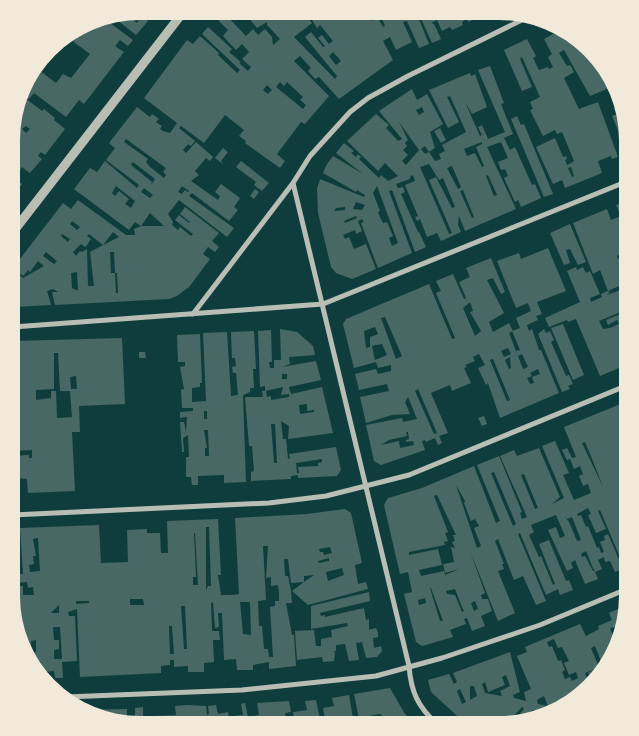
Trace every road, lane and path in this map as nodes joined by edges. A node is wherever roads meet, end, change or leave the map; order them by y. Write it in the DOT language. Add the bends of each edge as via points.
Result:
graph roads {
  1 [pos="177,20"];
  2 [pos="518,22"];
  3 [pos="293,183"];
  4 [pos="619,185"];
  5 [pos="20,223"];
  6 [pos="323,304"];
  7 [pos="193,314"];
  8 [pos="20,326"];
  9 [pos="619,389"];
  10 [pos="364,486"];
  11 [pos="20,515"];
  12 [pos="619,593"];
  13 [pos="409,666"];
  14 [pos="75,697"];
  15 [pos="430,716"];
  1 -- 5 [label="street"];
  2 -- 3 [label="street" via="368,98 330,133"];
  3 -- 6 [label="street"];
  3 -- 7 [label="street"];
  4 -- 6 [label="street"];
  6 -- 7 [label="street"];
  6 -- 10 [label="street"];
  7 -- 8 [label="street"];
  9 -- 10 [label="street" via="409,475"];
  10 -- 11 [label="street" via="326,496 269,503"];
  10 -- 13 [label="street"];
  12 -- 13 [label="street" via="540,625"];
  13 -- 14 [label="street" via="376,676 318,684"];
  13 -- 15 [label="street" via="410,686 417,701"];
}
